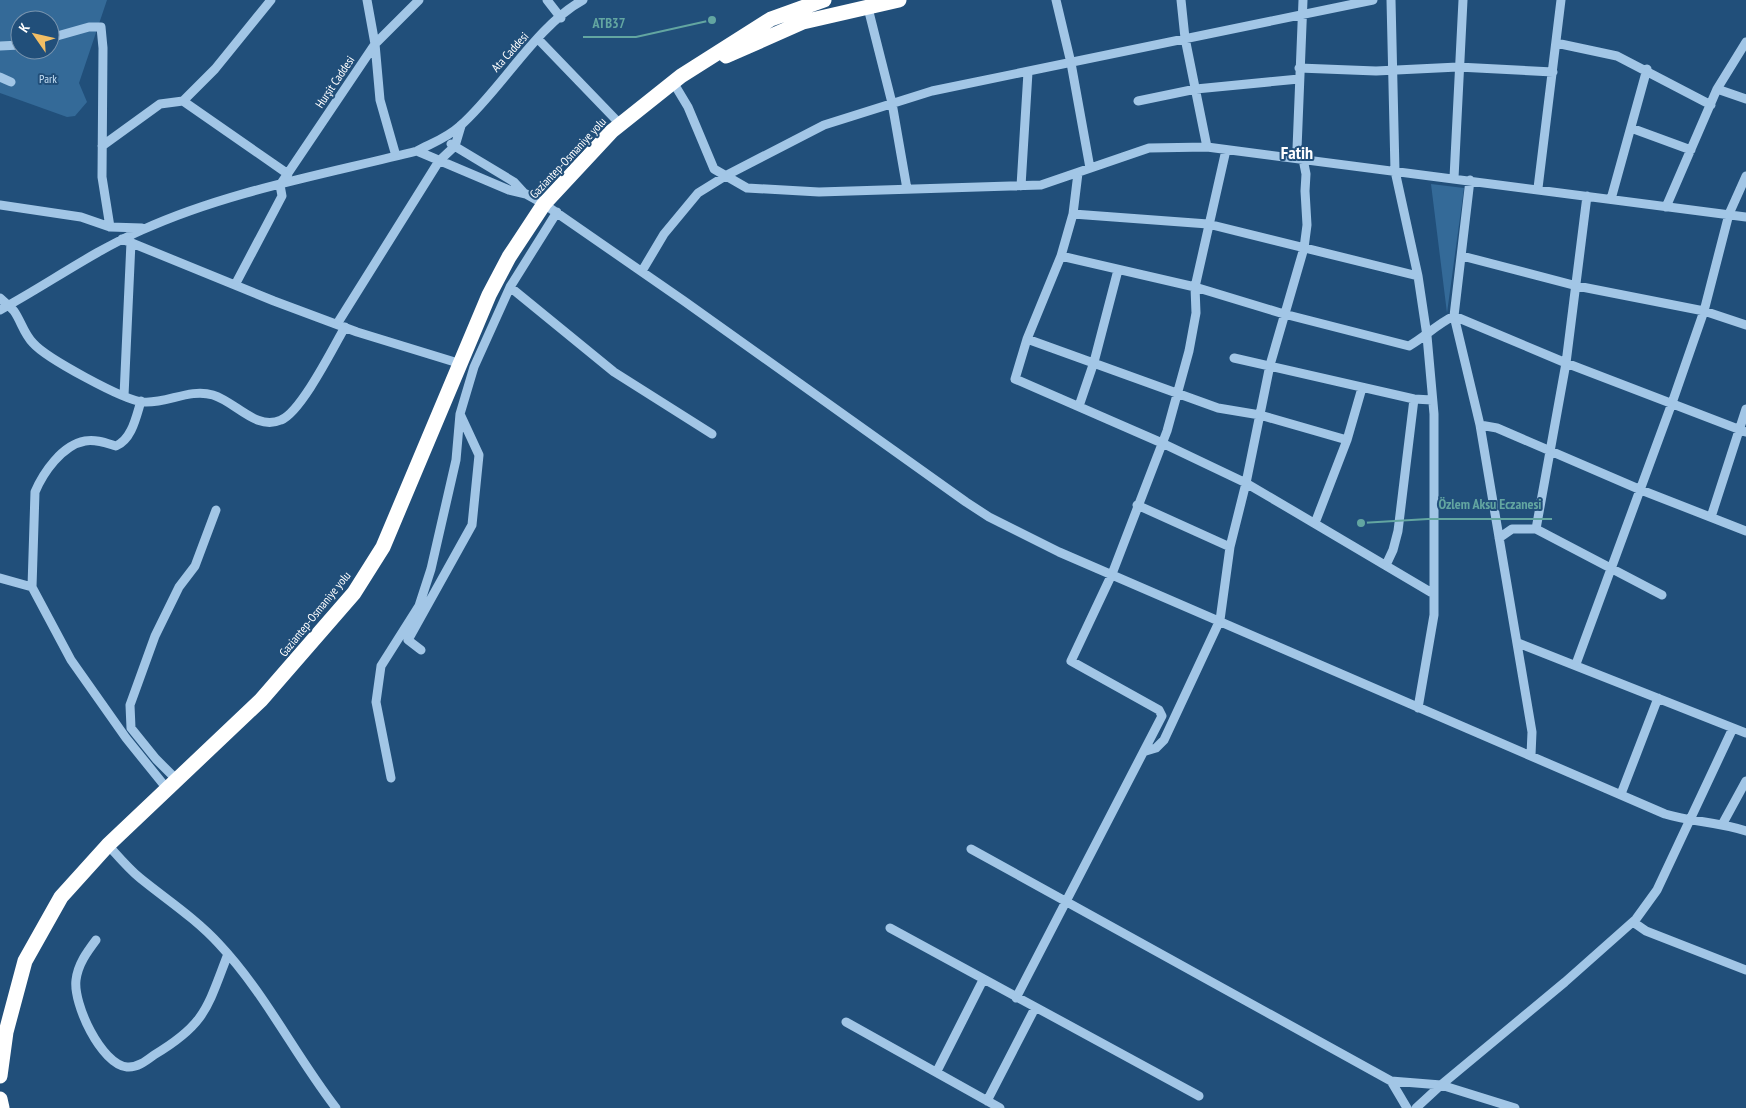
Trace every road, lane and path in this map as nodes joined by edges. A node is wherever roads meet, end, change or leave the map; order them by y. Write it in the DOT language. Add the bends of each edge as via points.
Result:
graph roads {
  1 [pos="271,0"];
  2 [pos="367,0"];
  3 [pos="418,0"];
  4 [pos="547,0"];
  5 [pos="584,0"];
  6 [pos="824,0"];
  7 [pos="899,0"];
  8 [pos="1056,0"];
  9 [pos="1181,0"];
  10 [pos="1303,0"];
  11 [pos="1373,0"];
  12 [pos="1391,0"];
  13 [pos="1463,0"];
  14 [pos="1561,0"];
  15 [pos="868,8"];
  16 [pos="1302,14"];
  17 [pos="561,18"];
  18 [pos="60,35"];
  19 [pos="1185,38"];
  20 [pos="538,39"];
  21 [pos="1746,42"];
  22 [pos="1556,43"];
  23 [pos="375,44"];
  24 [pos="1071,63"];
  25 [pos="1458,67"];
  26 [pos="1299,68"];
  27 [pos="1647,69"];
  28 [pos="1393,70"];
  29 [pos="1028,72"];
  30 [pos="1553,72"];
  31 [pos="0,77"];
  32 [pos="677,79"];
  33 [pos="1299,79"];
  34 [pos="11,82"];
  35 [pos="1717,89"];
  36 [pos="1196,90"];
  37 [pos="1746,98"];
  38 [pos="184,100"];
  39 [pos="1138,101"];
  40 [pos="892,104"];
  41 [pos="1711,106"];
  42 [pos="620,124"];
  43 [pos="461,126"];
  44 [pos="1631,128"];
  45 [pos="444,139"];
  46 [pos="102,146"];
  47 [pos="455,146"];
  48 [pos="1207,147"];
  49 [pos="1226,150"];
  50 [pos="1691,150"];
  51 [pos="417,151"];
  52 [pos="396,156"];
  53 [pos="1303,159"];
  54 [pos="440,161"];
  55 [pos="1090,168"];
  56 [pos="1395,171"];
  57 [pos="1078,173"];
  58 [pos="288,174"];
  59 [pos="727,175"];
  60 [pos="1746,176"];
  61 [pos="1454,178"];
  62 [pos="1470,180"];
  63 [pos="280,185"];
  64 [pos="1021,186"];
  65 [pos="1538,188"];
  66 [pos="907,189"];
  67 [pos="526,194"];
  68 [pos="1587,196"];
  69 [pos="1611,199"];
  70 [pos="544,204"];
  71 [pos="0,205"];
  72 [pos="1666,207"];
  73 [pos="557,212"];
  74 [pos="1073,214"];
  75 [pos="1729,214"];
  76 [pos="1746,217"];
  77 [pos="1208,224"];
  78 [pos="110,227"];
  79 [pos="145,229"];
  80 [pos="127,241"];
  81 [pos="1304,248"];
  82 [pos="1061,256"];
  83 [pos="1462,256"];
  84 [pos="1118,270"];
  85 [pos="642,271"];
  86 [pos="1418,276"];
  87 [pos="235,285"];
  88 [pos="1577,286"];
  89 [pos="510,287"];
  90 [pos="1195,288"];
  91 [pos="0,298"];
  92 [pos="4,308"];
  93 [pos="1704,311"];
  94 [pos="1284,314"];
  95 [pos="1454,316"];
  96 [pos="1746,325"];
  97 [pos="341,326"];
  98 [pos="1427,336"];
  99 [pos="1027,339"];
  100 [pos="1234,358"];
  101 [pos="1094,362"];
  102 [pos="458,363"];
  103 [pos="1566,363"];
  104 [pos="1270,365"];
  105 [pos="1362,388"];
  106 [pos="1178,394"];
  107 [pos="124,396"];
  108 [pos="1414,400"];
  109 [pos="1432,400"];
  110 [pos="142,402"];
  111 [pos="1672,403"];
  112 [pos="1079,406"];
  113 [pos="1746,409"];
  114 [pos="460,414"];
  115 [pos="1260,415"];
  116 [pos="1480,425"];
  117 [pos="1743,431"];
  118 [pos="712,434"];
  119 [pos="1348,440"];
  120 [pos="1162,443"];
  121 [pos="1551,450"];
  122 [pos="1246,483"];
  123 [pos="1641,490"];
  124 [pos="1138,506"];
  125 [pos="216,510"];
  126 [pos="1711,517"];
  127 [pos="1315,523"];
  128 [pos="1536,529"];
  129 [pos="1746,531"];
  130 [pos="1499,538"];
  131 [pos="1230,548"];
  132 [pos="1386,566"];
  133 [pos="1611,569"];
  134 [pos="1112,574"];
  135 [pos="0,578"];
  136 [pos="32,587"];
  137 [pos="1434,594"];
  138 [pos="1662,595"];
  139 [pos="1220,620"];
  140 [pos="1518,643"];
  141 [pos="421,650"];
  142 [pos="1576,664"];
  143 [pos="1658,698"];
  144 [pos="1418,708"];
  145 [pos="1732,728"];
  146 [pos="1746,734"];
  147 [pos="1146,751"];
  148 [pos="1531,755"];
  149 [pos="391,778"];
  150 [pos="1746,781"];
  151 [pos="173,785"];
  152 [pos="1621,794"];
  153 [pos="1689,821"];
  154 [pos="1723,823"];
  155 [pos="1746,830"];
  156 [pos="108,845"];
  157 [pos="971,850"];
  158 [pos="1067,902"];
  159 [pos="1633,922"];
  160 [pos="890,928"];
  161 [pos="96,940"];
  162 [pos="228,954"];
  163 [pos="1746,970"];
  164 [pos="983,980"];
  165 [pos="1016,998"];
  166 [pos="1035,1008"];
  167 [pos="846,1022"];
  168 [pos="937,1071"];
  169 [pos="0,1076"];
  170 [pos="1391,1080"];
  171 [pos="1441,1085"];
  172 [pos="1199,1096"];
  173 [pos="0,1099"];
  174 [pos="987,1101"];
  175 [pos="2,1108"];
  176 [pos="336,1108"];
  177 [pos="1000,1108"];
  178 [pos="1407,1108"];
  179 [pos="1416,1108"];
  180 [pos="1515,1108"];
  1 -- 38 [label="street" via="215,69"];
  2 -- 23 [label="street"];
  3 -- 23 [label="street, Hurşit Caddesi"];
  4 -- 17 [label="street"];
  5 -- 17 [label="street, Ata Caddesi"];
  6 -- 32 [label="highway, Gaziantep-Osmaniye yolu" via="771,18"];
  7 -- 15 [label="highway, Gaziantep-Osmaniye yolu"];
  8 -- 24 [label="street"];
  9 -- 19 [label="street"];
  10 -- 16 [label="street"];
  11 -- 16 [label="street"];
  12 -- 28 [label="street"];
  13 -- 25 [label="street"];
  14 -- 22 [label="street"];
  15 -- 32 [label="highway, Gaziantep-Osmaniye yolu" via="803,22"];
  15 -- 40 [label="street"];
  16 -- 19 [label="street"];
  16 -- 26 [label="street"];
  17 -- 20 [label="street, Ata Caddesi"];
  18 -- 46 [label="street" via="101,27"];
  19 -- 24 [label="street"];
  19 -- 36 [label="street"];
  20 -- 42 [label="street"];
  20 -- 43 [label="street, Ata Caddesi"];
  21 -- 35 [label="street"];
  22 -- 27 [label="street" via="1617,56"];
  22 -- 30 [label="street"];
  23 -- 52 [label="street" via="380,100"];
  23 -- 58 [label="street, Hurşit Caddesi"];
  24 -- 29 [label="street"];
  24 -- 55 [label="street"];
  25 -- 28 [label="street"];
  25 -- 30 [label="street"];
  25 -- 61 [label="street"];
  26 -- 28 [label="street"];
  26 -- 33 [label="street"];
  27 -- 41 [label="street"];
  27 -- 44 [label="street"];
  28 -- 56 [label="street"];
  29 -- 40 [label="street" via="932,91"];
  29 -- 64 [label="street"];
  30 -- 65 [label="street"];
  31 -- 34 [label="street"];
  32 -- 42 [label="highway, Gaziantep-Osmaniye yolu"];
  32 -- 59 [label="street" via="714,169"];
  33 -- 36 [label="street"];
  33 -- 53 [label="street" via="1297,149"];
  35 -- 37 [label="street"];
  35 -- 41 [label="street"];
  36 -- 39 [label="street"];
  36 -- 48 [label="street"];
  38 -- 46 [label="street" via="160,104"];
  38 -- 58 [label="street"];
  40 -- 59 [label="street" via="824,125"];
  40 -- 66 [label="street"];
  41 -- 50 [label="street"];
  42 -- 70 [label="highway, Gaziantep-Osmaniye yolu"];
  43 -- 45 [label="street"];
  43 -- 47 [label="street"];
  44 -- 50 [label="street"];
  44 -- 69 [label="street"];
  45 -- 47 [label="street"];
  45 -- 51 [label="street"];
  46 -- 78 [label="street" via="102,177"];
  47 -- 54 [label="street"];
  47 -- 67 [label="street" via="514,182"];
  48 -- 49 [label="street"];
  48 -- 55 [label="street" via="1149,148"];
  49 -- 53 [label="street"];
  49 -- 77 [label="street"];
  50 -- 72 [label="street"];
  51 -- 52 [label="street"];
  51 -- 54 [label="street"];
  52 -- 63 [label="street"];
  53 -- 56 [label="street"];
  53 -- 81 [label="street" via="1306,174"];
  54 -- 67 [label="street"];
  54 -- 97 [label="street"];
  55 -- 57 [label="street"];
  56 -- 61 [label="street"];
  56 -- 86 [label="street"];
  57 -- 64 [label="street" via="1041,185"];
  57 -- 74 [label="street"];
  58 -- 63 [label="street, Hurşit Caddesi"];
  59 -- 66 [label="street" via="747,188 819,192"];
  59 -- 85 [label="street" via="687,204"];
  60 -- 75 [label="street"];
  61 -- 62 [label="street"];
  62 -- 65 [label="street"];
  62 -- 83 [label="street"];
  63 -- 79 [label="street" via="244,194"];
  63 -- 87 [label="street" via="282,196"];
  64 -- 66 [label="street"];
  65 -- 68 [label="street"];
  67 -- 70 [label="street"];
  68 -- 69 [label="street"];
  68 -- 88 [label="street"];
  69 -- 72 [label="street"];
  70 -- 73 [label="street"];
  70 -- 102 [label="highway, Gaziantep-Osmaniye yolu" via="501,272"];
  71 -- 78 [label="street" via="81,217"];
  72 -- 75 [label="street"];
  73 -- 85 [label="street"];
  73 -- 89 [label="street"];
  74 -- 77 [label="street"];
  74 -- 82 [label="street"];
  75 -- 76 [label="street"];
  75 -- 93 [label="street"];
  77 -- 81 [label="street"];
  77 -- 90 [label="street"];
  78 -- 79 [label="street"];
  79 -- 80 [label="street"];
  80 -- 87 [label="street"];
  80 -- 92 [label="street" via="101,249"];
  80 -- 107 [label="street"];
  81 -- 86 [label="street"];
  81 -- 94 [label="street"];
  82 -- 84 [label="street"];
  82 -- 99 [label="street"];
  83 -- 88 [label="street"];
  83 -- 95 [label="street"];
  84 -- 90 [label="street"];
  84 -- 101 [label="street"];
  85 -- 134 [label="street" via="966,502 1018,532"];
  86 -- 98 [label="street"];
  87 -- 97 [label="street"];
  88 -- 93 [label="street"];
  88 -- 103 [label="street"];
  89 -- 114 [label="street" via="474,367"];
  89 -- 118 [label="street" via="614,372"];
  90 -- 94 [label="street"];
  90 -- 106 [label="street" via="1196,313"];
  91 -- 92 [label="street"];
  92 -- 107 [label="street" via="14,311 27,336 41,350"];
  93 -- 96 [label="street"];
  93 -- 111 [label="street"];
  94 -- 98 [label="street" via="1409,346"];
  94 -- 104 [label="street"];
  95 -- 98 [label="street" via="1441,322"];
  95 -- 103 [label="street"];
  95 -- 116 [label="street" via="1455,331"];
  97 -- 102 [label="street"];
  97 -- 110 [label="street" via="297,407 277,422 255,420 230,402 209,394"];
  98 -- 109 [label="street"];
  99 -- 101 [label="street"];
  99 -- 112 [label="street" via="1014,379"];
  100 -- 104 [label="street"];
  101 -- 106 [label="street"];
  101 -- 112 [label="street"];
  102 -- 151 [label="highway, Gaziantep-Osmaniye yolu" via="422,458 383,547 354,593 261,700"];
  103 -- 111 [label="street"];
  103 -- 121 [label="street"];
  104 -- 105 [label="street"];
  104 -- 115 [label="street"];
  105 -- 108 [label="street"];
  105 -- 119 [label="street"];
  106 -- 115 [label="street" via="1218,408"];
  106 -- 120 [label="street"];
  107 -- 110 [label="street"];
  108 -- 109 [label="street"];
  108 -- 132 [label="street" via="1398,531"];
  109 -- 137 [label="street"];
  110 -- 136 [label="street" via="128,437 122,443 116,446 96,440 78,443 53,463 39,482 35,492"];
  111 -- 117 [label="street"];
  111 -- 123 [label="street"];
  112 -- 120 [label="street"];
  113 -- 117 [label="street"];
  114 -- 141 [label="street" via="479,455 472,525 408,640"];
  114 -- 149 [label="street" via="456,460 431,569 419,606 380,666 376,702"];
  115 -- 119 [label="street"];
  115 -- 122 [label="street"];
  116 -- 121 [label="street" via="1497,428"];
  116 -- 130 [label="street"];
  117 -- 126 [label="street"];
  119 -- 127 [label="street"];
  120 -- 122 [label="street"];
  120 -- 124 [label="street"];
  121 -- 123 [label="street"];
  121 -- 128 [label="street"];
  122 -- 127 [label="street"];
  122 -- 131 [label="street"];
  123 -- 126 [label="street"];
  123 -- 133 [label="street"];
  124 -- 131 [label="street"];
  124 -- 134 [label="street"];
  125 -- 151 [label="street" via="195,566 180,587 155,636 130,705 132,728"];
  126 -- 129 [label="street"];
  127 -- 132 [label="street"];
  128 -- 130 [label="street" via="1512,528"];
  128 -- 133 [label="street"];
  130 -- 140 [label="street"];
  131 -- 139 [label="street"];
  132 -- 137 [label="street"];
  133 -- 138 [label="street"];
  133 -- 142 [label="street"];
  134 -- 139 [label="street"];
  134 -- 147 [label="street" via="1071,661 1159,710 1162,716"];
  135 -- 136 [label="street"];
  136 -- 151 [label="street" via="71,660 126,738"];
  137 -- 144 [label="street" via="1434,615"];
  139 -- 144 [label="street"];
  139 -- 147 [label="street" via="1164,740 1156,748"];
  140 -- 142 [label="street"];
  140 -- 148 [label="street" via="1532,732"];
  142 -- 143 [label="street"];
  143 -- 145 [label="street"];
  143 -- 152 [label="street"];
  144 -- 148 [label="street"];
  145 -- 146 [label="street"];
  145 -- 153 [label="street"];
  147 -- 158 [label="street"];
  148 -- 152 [label="street"];
  150 -- 154 [label="street"];
  151 -- 156 [label="highway, Gaziantep-Osmaniye yolu"];
  152 -- 153 [label="street"];
  153 -- 154 [label="street"];
  153 -- 159 [label="street" via="1657,890"];
  154 -- 155 [label="street"];
  156 -- 162 [label="street" via="138,877 195,920"];
  156 -- 169 [label="highway, Gaziantep-Osmaniye yolu" via="62,897 25,961 6,1032"];
  157 -- 158 [label="street"];
  158 -- 165 [label="street"];
  158 -- 170 [label="street"];
  159 -- 163 [label="street" via="1646,931"];
  159 -- 171 [label="street"];
  160 -- 164 [label="street"];
  161 -- 162 [label="street" via="78,968 76,990 83,1019 92,1036 113,1060 126,1067 139,1065 194,1027 207,1008"];
  162 -- 176 [label="street"];
  164 -- 165 [label="street"];
  164 -- 168 [label="street"];
  165 -- 166 [label="street"];
  166 -- 172 [label="street"];
  166 -- 174 [label="street"];
  167 -- 168 [label="street"];
  168 -- 174 [label="street"];
  170 -- 171 [label="street"];
  170 -- 178 [label="street"];
  171 -- 179 [label="street"];
  171 -- 180 [label="street"];
  173 -- 175 [label="highway"];
  174 -- 177 [label="street"];
}
